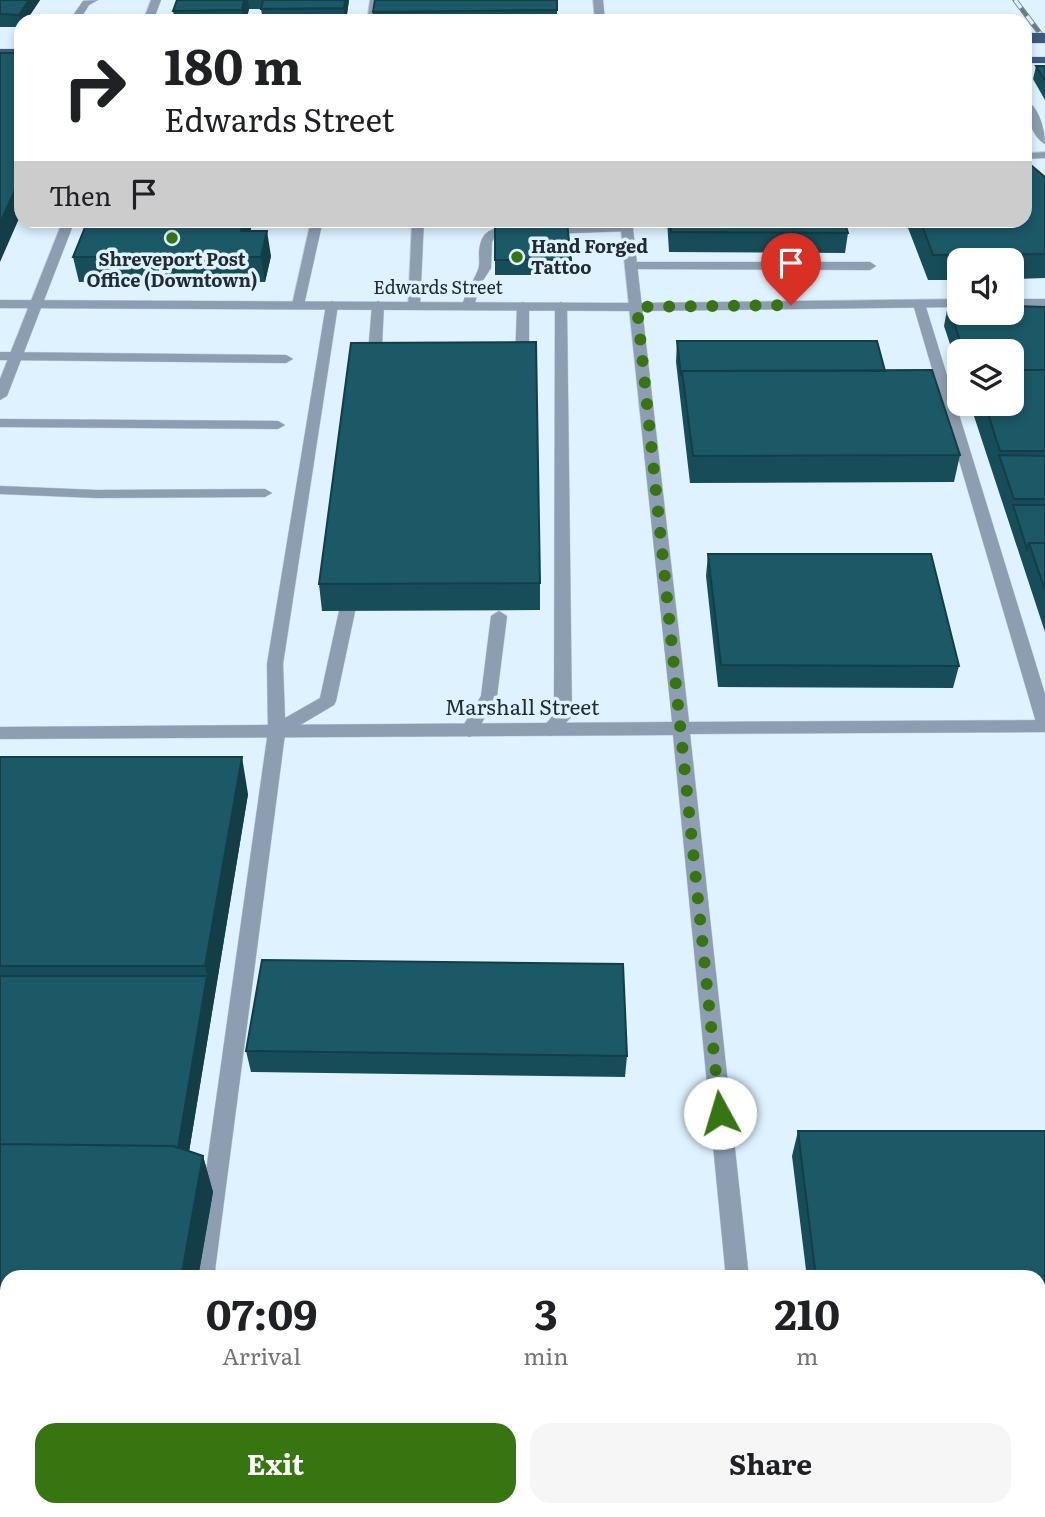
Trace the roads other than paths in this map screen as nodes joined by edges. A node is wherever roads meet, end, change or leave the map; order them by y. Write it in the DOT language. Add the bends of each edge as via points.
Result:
graph roads {
  1 [pos="93,0"];
  2 [pos="79,14"];
  3 [pos="1032,115"];
  4 [pos="1045,142"];
  5 [pos="66,228"];
  6 [pos="315,228"];
  7 [pos="418,228"];
  8 [pos="549,228"];
  9 [pos="627,228"];
  10 [pos="632,266"];
  11 [pos="870,266"];
  12 [pos="947,303"];
  13 [pos="1024,303"];
  14 [pos="1045,303"];
  15 [pos="0,304"];
  16 [pos="37,304"];
  17 [pos="919,304"];
  18 [pos="299,305"];
  19 [pos="332,305"];
  20 [pos="378,306"];
  21 [pos="414,306"];
  22 [pos="468,306"];
  23 [pos="523,306"];
  24 [pos="561,306"];
  25 [pos="637,307"];
  26 [pos="16,355"];
  27 [pos="0,356"];
  28 [pos="286,359"];
  29 [pos="522,378"];
  30 [pos="373,381"];
  31 [pos="0,396"];
  32 [pos="0,423"];
  33 [pos="278,425"];
  34 [pos="0,490"];
  35 [pos="265,493"];
  36 [pos="357,567"];
  37 [pos="499,616"];
  38 [pos="1045,724"];
  39 [pos="550,730"];
  40 [pos="680,730"];
  41 [pos="277,731"];
  42 [pos="470,731"];
  43 [pos="0,733"];
  44 [pos="203,1270"];
  45 [pos="737,1270"];
  1 -- 2 [label="street"];
  3 -- 4 [label="street"];
  5 -- 16 [label="street"];
  6 -- 18 [label="street"];
  7 -- 21 [label="street"];
  8 -- 22 [label="street" via="491,233 485,268"];
  9 -- 10 [label="street"];
  10 -- 11 [label="street"];
  10 -- 25 [label="street"];
  12 -- 17 [label="street, Edwards Street"];
  13 -- 14 [label="street"];
  15 -- 16 [label="street, Edwards Street"];
  16 -- 18 [label="street, Edwards Street"];
  16 -- 26 [label="street"];
  17 -- 25 [label="street, Edwards Street"];
  17 -- 38 [label="street"];
  18 -- 19 [label="street, Edwards Street"];
  19 -- 20 [label="street, Edwards Street"];
  19 -- 41 [label="street" via="275,664"];
  20 -- 21 [label="street, Edwards Street"];
  20 -- 30 [label="street"];
  21 -- 22 [label="street, Edwards Street"];
  22 -- 23 [label="street, Edwards Street"];
  23 -- 24 [label="street, Edwards Street"];
  23 -- 29 [label="street"];
  24 -- 25 [label="street, Edwards Street"];
  24 -- 39 [label="street" via="562,716"];
  25 -- 40 [label="street"];
  26 -- 27 [label="street"];
  26 -- 28 [label="street"];
  26 -- 31 [label="street"];
  32 -- 33 [label="street"];
  34 -- 35 [label="street"];
  36 -- 41 [label="street" via="328,701"];
  37 -- 42 [label="street" via="489,696"];
  38 -- 40 [label="street, Marshall Street"];
  39 -- 40 [label="street, Marshall Street"];
  39 -- 42 [label="street, Marshall Street"];
  40 -- 45 [label="street"];
  41 -- 42 [label="street, Marshall Street"];
  41 -- 43 [label="street, Marshall Street"];
  41 -- 44 [label="street"];
}
